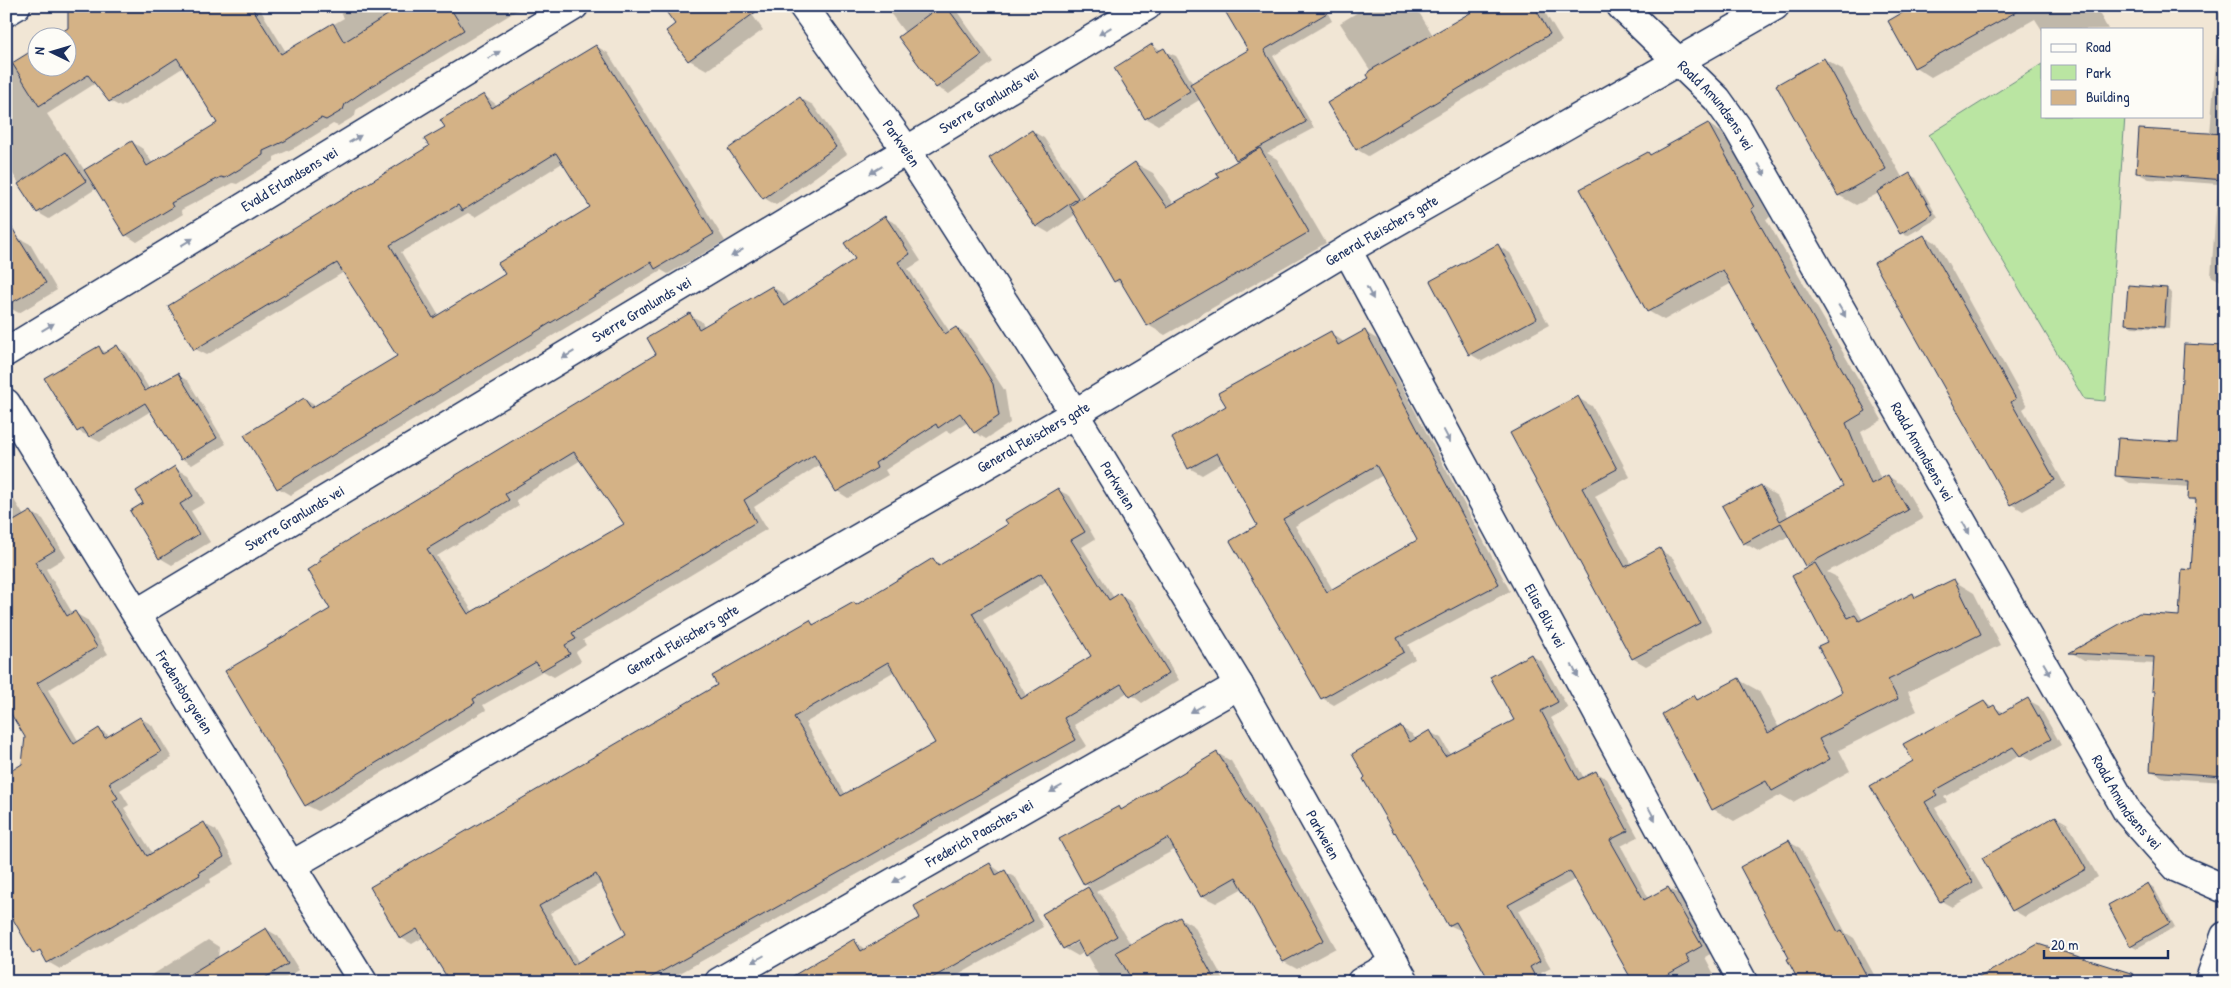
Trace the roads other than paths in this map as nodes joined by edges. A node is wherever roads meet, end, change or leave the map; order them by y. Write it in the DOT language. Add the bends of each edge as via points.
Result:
graph roads {
  1 [pos="16,6"];
  2 [pos="574,6"];
  3 [pos="803,6"];
  4 [pos="1147,6"];
  5 [pos="1622,6"];
  6 [pos="1775,6"];
  7 [pos="6,12"];
  8 [pos="1679,63"];
  9 [pos="907,151"];
  10 [pos="1347,250"];
  11 [pos="6,352"];
  12 [pos="6,403"];
  13 [pos="1074,414"];
  14 [pos="137,613"];
  15 [pos="1239,685"];
  16 [pos="292,865"];
  17 [pos="2225,889"];
  18 [pos="2225,936"];
  19 [pos="1400,973"];
  20 [pos="363,982"];
  21 [pos="719,982"];
  22 [pos="1361,982"];
  23 [pos="1743,982"];
  24 [pos="2209,982"];
  1 -- 7 [label="street"];
  11 -- 2 [label="street, Evald Erlandsens vei, one-way"];
  3 -- 9 [label="street, Parkveien"];
  4 -- 9 [label="street, Sverre Granlunds vei, one-way"];
  5 -- 8 [label="street, Roald Amundsens vei"];
  6 -- 8 [label="street, General Fleischers gate"];
  8 -- 10 [label="street, General Fleischers gate"];
  8 -- 17 [label="street, Roald Amundsens vei, one-way" via="1717,99 1738,126 2128,812 2177,868"];
  9 -- 13 [label="street, Parkveien"];
  9 -- 14 [label="street, Sverre Granlunds vei, one-way"];
  10 -- 13 [label="street, General Fleischers gate"];
  10 -- 23 [label="street, Elias Blix vei, one-way"];
  12 -- 14 [label="street, Fredensborgveien"];
  13 -- 15 [label="street, Parkveien"];
  13 -- 16 [label="street, General Fleischers gate"];
  14 -- 16 [label="street, Fredensborgveien"];
  15 -- 19 [label="street, Parkveien"];
  15 -- 21 [label="street, Frederich Paasches vei, one-way"];
  16 -- 20 [label="street, Fredensborgveien"];
  18 -- 24 [label="street"];
  19 -- 22 [label="street"];
}
